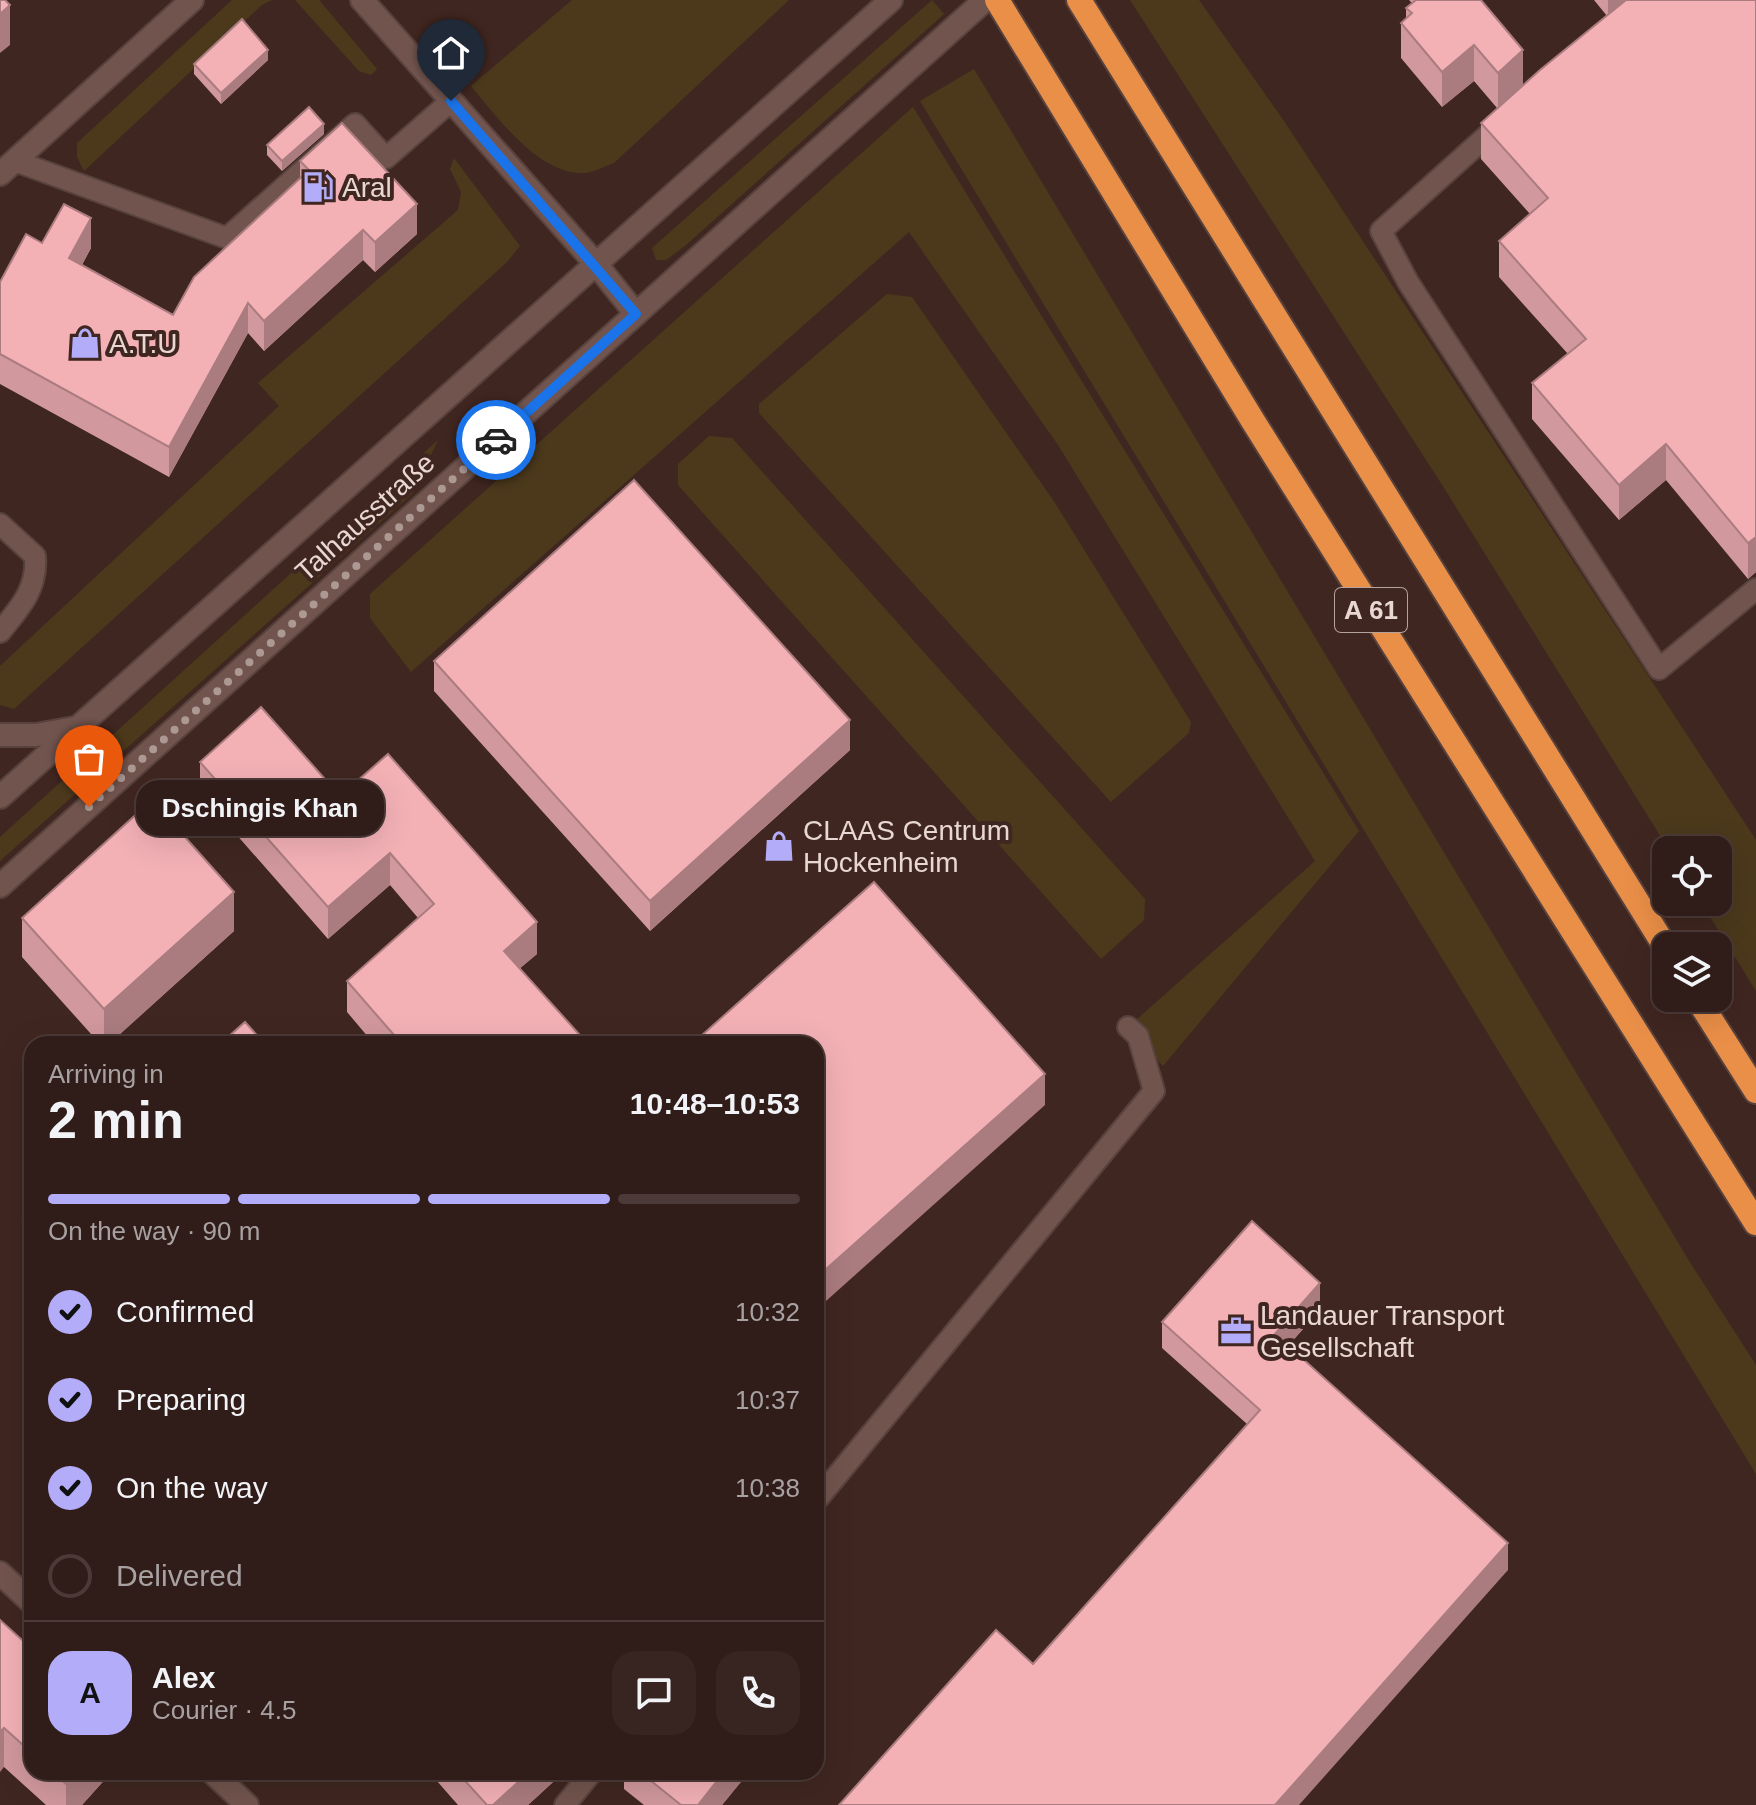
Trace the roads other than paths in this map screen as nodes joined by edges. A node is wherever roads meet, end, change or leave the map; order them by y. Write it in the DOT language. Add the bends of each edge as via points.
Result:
graph roads {
  1 [pos="192,0"];
  2 [pos="362,0"];
  3 [pos="891,0"];
  4 [pos="985,0"];
  5 [pos="1079,0"];
  6 [pos="1003,10"];
  7 [pos="451,101"];
  8 [pos="1518,108"];
  9 [pos="8,168"];
  10 [pos="596,264"];
  11 [pos="636,314"];
  12 [pos="0,524"];
  13 [pos="1756,589"];
  14 [pos="0,632"];
  15 [pos="75,728"];
  16 [pos="0,735"];
  17 [pos="0,797"];
  18 [pos="0,886"];
  19 [pos="1656,932"];
  20 [pos="1706,1012"];
  21 [pos="1128,1027"];
  22 [pos="1756,1091"];
  23 [pos="1756,1223"];
  24 [pos="824,1491"];
  25 [pos="0,1573"];
  26 [pos="24,1596"];
  27 [pos="220,1780"];
  28 [pos="585,1780"];
  29 [pos="244,1804"];
  30 [pos="565,1805"];
  1 -- 9 [label="main road"];
  2 -- 7 [label="main road"];
  3 -- 10 [label="main road, Talhausstraße"];
  4 -- 11 [label="main road, Talhausstraße"];
  5 -- 19 [label="highway, A 61"];
  6 -- 23 [label="highway, A 61" via="1253,421"];
  7 -- 9 [label="lane" via="386,158 355,124 227,238"];
  7 -- 10 [label="main road"];
  8 -- 13 [label="lane" via="1381,231 1408,282 1659,669"];
  10 -- 11 [label="main road"];
  10 -- 15 [label="main road, Talhausstraße"];
  11 -- 18 [label="main road, Talhausstraße"];
  12 -- 14 [label="lane" via="35,556 36,573 34,586"];
  15 -- 16 [label="main road"];
  15 -- 17 [label="main road, Talhausstraße"];
  20 -- 22 [label="highway"];
  21 -- 24 [label="lane" via="1138,1036 1154,1091"];
  25 -- 26 [label="main road"];
  27 -- 29 [label="main road"];
  28 -- 30 [label="lane"];
}
